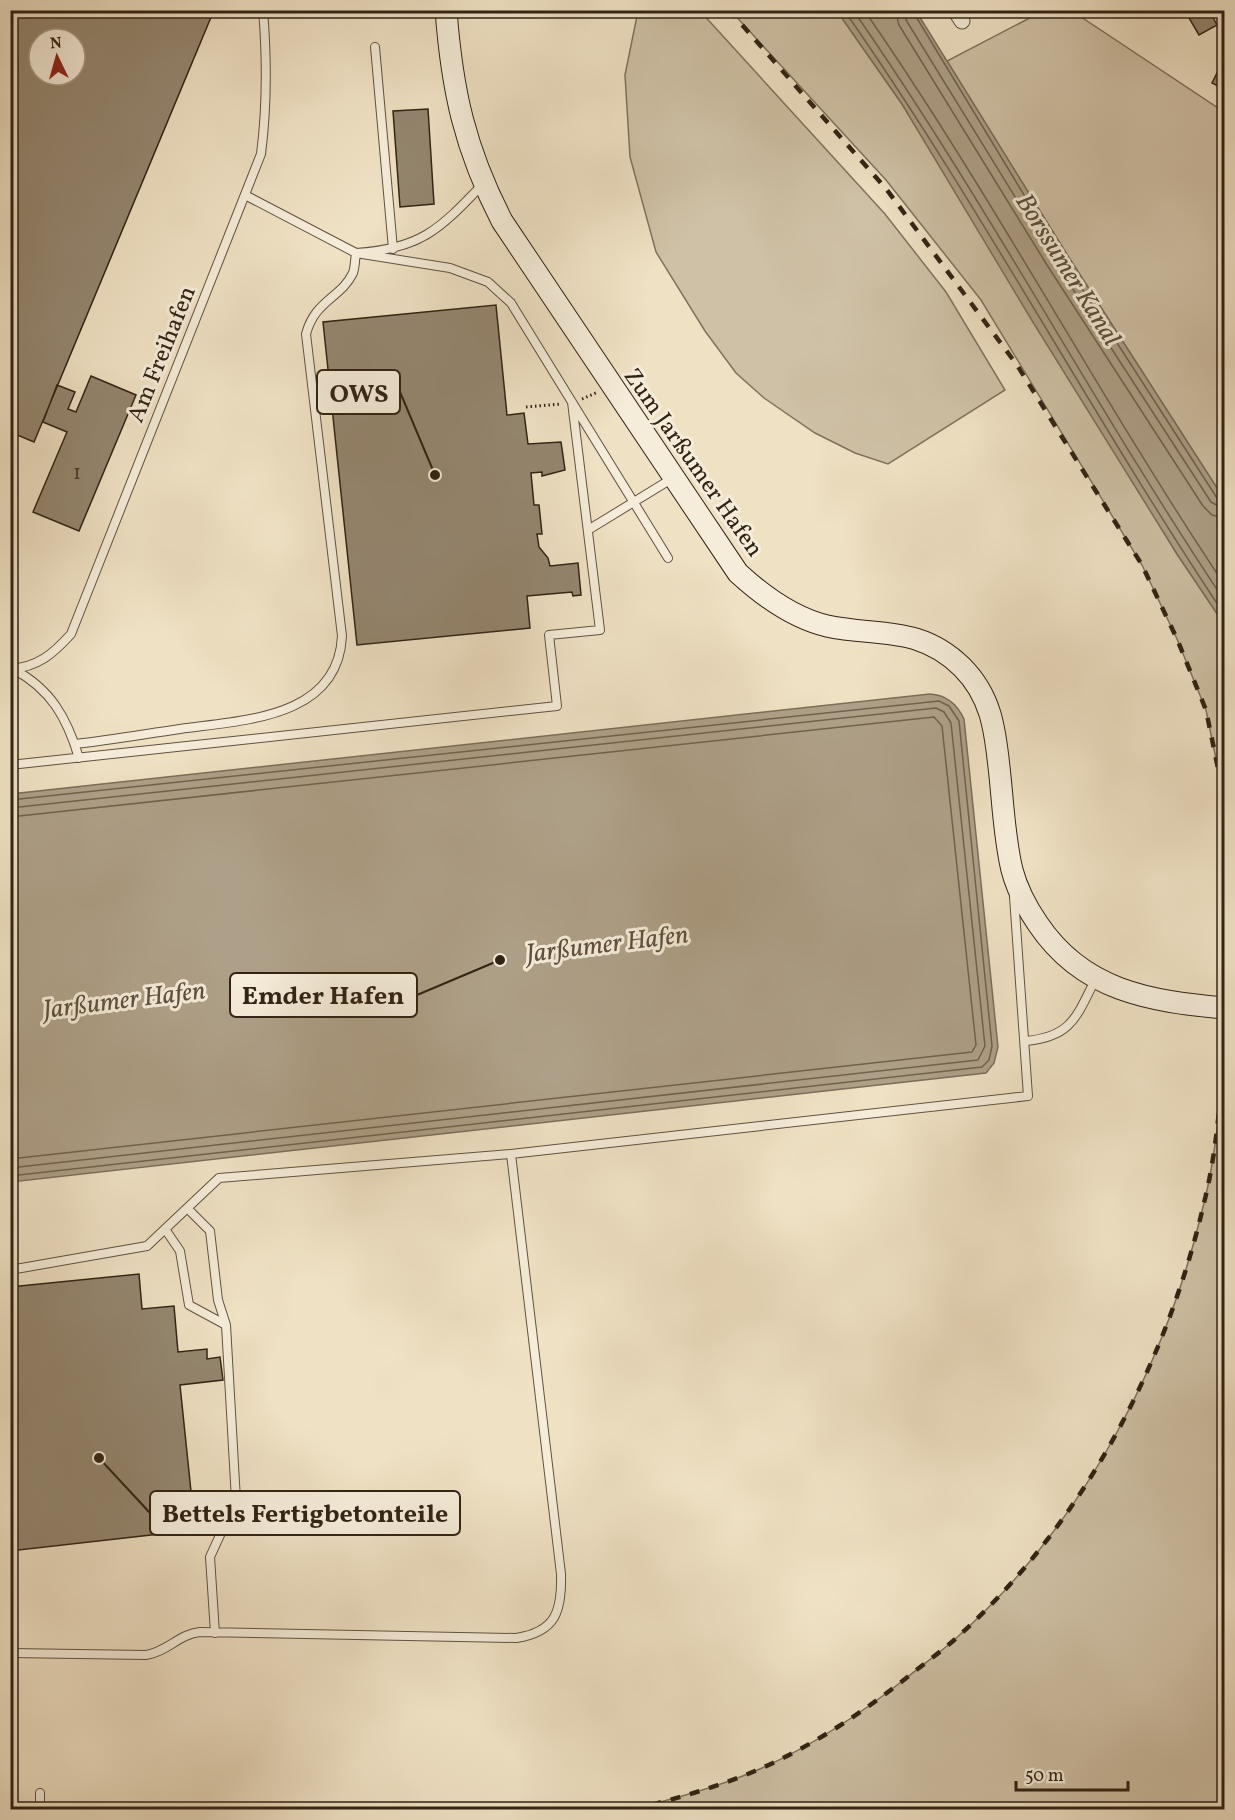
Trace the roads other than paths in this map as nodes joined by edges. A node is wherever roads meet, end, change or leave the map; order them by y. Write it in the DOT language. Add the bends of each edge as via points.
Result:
graph roads {
  1 [pos="263,10"];
  2 [pos="446,10"];
  3 [pos="375,47"];
  4 [pos="484,184"];
  5 [pos="245,195"];
  6 [pos="393,249"];
  7 [pos="356,253"];
  8 [pos="572,402"];
  9 [pos="673,478"];
  10 [pos="634,502"];
  11 [pos="588,530"];
  12 [pos="668,558"];
  13 [pos="12,669"];
  14 [pos="75,744"];
  15 [pos="79,758"];
  16 [pos="10,765"];
  17 [pos="1013,872"];
  18 [pos="1096,979"];
  19 [pos="1224,1008"];
  20 [pos="1025,1041"];
  21 [pos="511,1154"];
  22 [pos="187,1208"];
  23 [pos="165,1229"];
  24 [pos="10,1269"];
  25 [pos="225,1325"];
  26 [pos="215,1633"];
  27 [pos="10,1653"];
  28 [pos="40,1793"];
  29 [pos="40,1809"];
  1 -- 5 [label="lane, Am Freihafen" via="264,132 261,154"];
  2 -- 4 [label="street, Zum Jarßumer Hafen" via="457,103"];
  3 -- 6 [label="lane"];
  4 -- 6 [label="lane" via="429,236"];
  4 -- 9 [label="street, Zum Jarßumer Hafen" via="525,259"];
  5 -- 7 [label="lane"];
  5 -- 13 [label="lane, Am Freihafen" via="71,634 39,663"];
  6 -- 7 [label="lane"];
  7 -- 8 [label="lane" via="450,267 488,282 511,303"];
  7 -- 14 [label="lane" via="352,273 316,310 306,334 342,636 334,674 314,694 261,717"];
  8 -- 10 [label="lane"];
  8 -- 11 [label="lane"];
  9 -- 10 [label="lane"];
  9 -- 17 [label="street, Zum Jarßumer Hafen" via="738,573 764,595 827,626 900,634 922,641 969,674 985,697 995,726"];
  10 -- 11 [label="lane"];
  10 -- 12 [label="lane"];
  11 -- 15 [label="lane" via="600,630 549,635 557,706"];
  13 -- 14 [label="lane" via="33,680 53,702 70,727"];
  14 -- 15 [label="lane"];
  15 -- 16 [label="lane"];
  17 -- 18 [label="street, Zum Jarßumer Hafen" via="1029,911 1052,943"];
  17 -- 20 [label="lane"];
  18 -- 19 [label="street, Zum Jarßumer Hafen" via="1145,997"];
  18 -- 20 [label="lane" via="1066,1030 1046,1039"];
  20 -- 21 [label="lane" via="1028,1096"];
  21 -- 22 [label="lane" via="219,1178"];
  21 -- 26 [label="lane" via="561,1574 562,1596 555,1617 538,1633 516,1638"];
  22 -- 23 [label="lane"];
  22 -- 25 [label="lane" via="210,1231"];
  23 -- 24 [label="lane" via="147,1246"];
  23 -- 25 [label="lane" via="180,1251 189,1305"];
  25 -- 26 [label="lane" via="236,1500 210,1557"];
  26 -- 27 [label="lane" via="185,1635 146,1655"];
  28 -- 29 [label="lane"];
}
